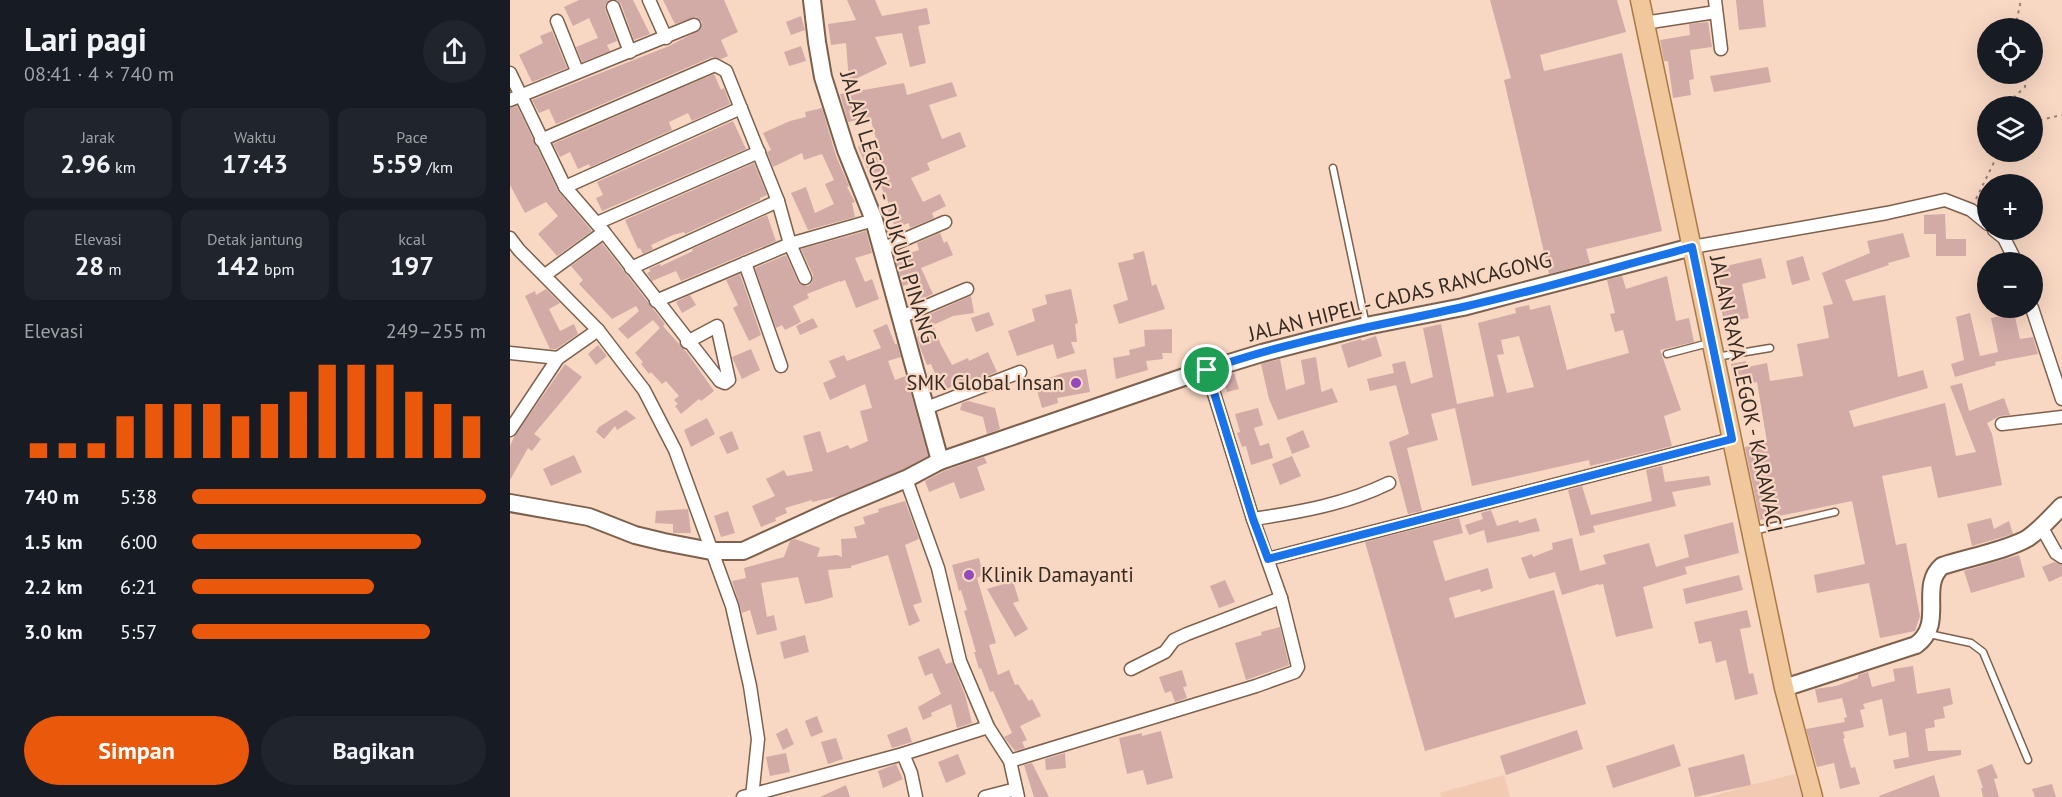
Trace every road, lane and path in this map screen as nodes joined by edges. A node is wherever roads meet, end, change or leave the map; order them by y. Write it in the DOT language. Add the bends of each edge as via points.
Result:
graph roads {
  1 [pos="649,0"];
  2 [pos="812,0"];
  3 [pos="1640,0"];
  4 [pos="2021,0"];
  5 [pos="613,6"];
  6 [pos="1715,6"];
  7 [pos="2017,18"];
  8 [pos="557,21"];
  9 [pos="1644,23"];
  10 [pos="694,25"];
  11 [pos="666,38"];
  12 [pos="1721,49"];
  13 [pos="630,52"];
  14 [pos="577,71"];
  15 [pos="510,73"];
  16 [pos="2025,84"];
  17 [pos="2015,96"];
  18 [pos="515,97"];
  19 [pos="741,108"];
  20 [pos="2062,115"];
  21 [pos="2043,119"];
  22 [pos="541,140"];
  23 [pos="759,152"];
  24 [pos="1994,162"];
  25 [pos="1333,168"];
  26 [pos="565,187"];
  27 [pos="778,201"];
  28 [pos="1971,210"];
  29 [pos="1977,215"];
  30 [pos="874,220"];
  31 [pos="945,222"];
  32 [pos="600,228"];
  33 [pos="510,238"];
  34 [pos="790,244"];
  35 [pos="1692,247"];
  36 [pos="882,249"];
  37 [pos="745,263"];
  38 [pos="630,268"];
  39 [pos="544,275"];
  40 [pos="805,278"];
  41 [pos="967,289"];
  42 [pos="656,302"];
  43 [pos="901,317"];
  44 [pos="2035,318"];
  45 [pos="1366,326"];
  46 [pos="598,330"];
  47 [pos="687,342"];
  48 [pos="1770,348"];
  49 [pos="1714,350"];
  50 [pos="510,353"];
  51 [pos="1667,354"];
  52 [pos="558,358"];
  53 [pos="781,366"];
  54 [pos="1207,370"];
  55 [pos="1020,372"];
  56 [pos="2062,399"];
  57 [pos="926,408"];
  58 [pos="2062,417"];
  59 [pos="2002,424"];
  60 [pos="510,430"];
  61 [pos="1732,439"];
  62 [pos="940,461"];
  63 [pos="906,479"];
  64 [pos="1389,483"];
  65 [pos="510,503"];
  66 [pos="2062,506"];
  67 [pos="1835,512"];
  68 [pos="1253,519"];
  69 [pos="2042,528"];
  70 [pos="1752,531"];
  71 [pos="711,551"];
  72 [pos="2062,557"];
  73 [pos="1268,559"];
  74 [pos="1281,598"];
  75 [pos="1928,633"];
  76 [pos="1131,669"];
  77 [pos="1784,688"];
  78 [pos="988,727"];
  79 [pos="903,754"];
  80 [pos="2028,760"];
  81 [pos="1010,761"];
  82 [pos="1017,793"];
  83 [pos="749,796"];
  84 [pos="916,797"];
  85 [pos="985,797"];
  86 [pos="1813,797"];
  1 -- 11 [label="street"];
  2 -- 30 [label="street, JALAN LEGOK - DUKUH PINANG" via="823,77"];
  3 -- 9 [label="main road, JALAN RAYA LEGOK - KARAWACI"];
  4 -- 7 [label="path"];
  5 -- 13 [label="street"];
  6 -- 9 [label="street"];
  6 -- 12 [label="street"];
  8 -- 14 [label="street"];
  9 -- 35 [label="main road, JALAN RAYA LEGOK - KARAWACI"];
  10 -- 11 [label="street"];
  11 -- 13 [label="street"];
  13 -- 14 [label="street"];
  14 -- 18 [label="street"];
  15 -- 18 [label="street"];
  16 -- 17 [label="path"];
  18 -- 22 [label="street"];
  19 -- 22 [label="street" via="726,71 716,65"];
  19 -- 23 [label="street"];
  19 -- 26 [label="street"];
  20 -- 21 [label="path"];
  22 -- 26 [label="street"];
  23 -- 27 [label="street"];
  23 -- 32 [label="street"];
  24 -- 28 [label="path"];
  25 -- 45 [label="lane"];
  26 -- 32 [label="street"];
  27 -- 34 [label="street"];
  27 -- 38 [label="street"];
  28 -- 29 [label="street"];
  28 -- 35 [label="street" via="1946,200"];
  30 -- 34 [label="street"];
  30 -- 36 [label="street, JALAN LEGOK - DUKUH PINANG"];
  31 -- 36 [label="street"];
  32 -- 38 [label="street"];
  32 -- 39 [label="street"];
  33 -- 39 [label="street"];
  34 -- 37 [label="street"];
  34 -- 40 [label="street"];
  35 -- 45 [label="street, JALAN HIPEL - CADAS RANCAGONG" via="1462,307"];
  35 -- 49 [label="main road, JALAN RAYA LEGOK - KARAWACI"];
  36 -- 43 [label="street, JALAN LEGOK - DUKUH PINANG"];
  37 -- 42 [label="street"];
  37 -- 53 [label="street"];
  38 -- 42 [label="street"];
  39 -- 46 [label="street"];
  41 -- 43 [label="street"];
  42 -- 47 [label="street"];
  43 -- 57 [label="street, JALAN LEGOK - DUKUH PINANG"];
  44 -- 56 [label="street"];
  45 -- 54 [label="street, JALAN HIPEL - CADAS RANCAGONG"];
  46 -- 52 [label="street"];
  46 -- 71 [label="street" via="644,390 675,450"];
  47 -- 47 [label="street" via="720,381 729,380 717,326"];
  48 -- 49 [label="lane"];
  49 -- 51 [label="lane"];
  49 -- 61 [label="main road, JALAN RAYA LEGOK - KARAWACI"];
  50 -- 52 [label="street"];
  52 -- 60 [label="street"];
  54 -- 62 [label="street, JALAN HIPEL - CADAS RANCAGONG"];
  54 -- 68 [label="street"];
  55 -- 57 [label="street"];
  57 -- 62 [label="street, JALAN LEGOK - DUKUH PINANG"];
  58 -- 59 [label="street"];
  61 -- 70 [label="main road, JALAN RAYA LEGOK - KARAWACI"];
  61 -- 73 [label="street"];
  62 -- 63 [label="street, JALAN HIPEL - CADAS RANCAGONG"];
  63 -- 71 [label="street, JALAN HIPEL - CADAS RANCAGONG" via="743,551"];
  63 -- 78 [label="street" via="938,568 960,661"];
  64 -- 68 [label="street" via="1340,503"];
  65 -- 71 [label="street, JALAN HIPEL - CADAS RANCAGONG" via="589,517 635,534"];
  66 -- 69 [label="street"];
  67 -- 70 [label="lane"];
  68 -- 73 [label="street"];
  69 -- 72 [label="street"];
  69 -- 75 [label="street" via="2013,545 1942,566 1932,580"];
  70 -- 77 [label="main road, JALAN RAYA LEGOK - KARAWACI"];
  71 -- 83 [label="street" via="732,606 750,686 758,739"];
  73 -- 74 [label="street"];
  74 -- 76 [label="street" via="1174,640 1165,652"];
  74 -- 81 [label="street" via="1297,661 1295,672"];
  75 -- 77 [label="street" via="1916,645"];
  75 -- 80 [label="lane" via="1971,643 1983,652"];
  77 -- 86 [label="main road, JALAN RAYA LEGOK - KARAWACI"];
  78 -- 79 [label="street"];
  78 -- 81 [label="street"];
  79 -- 83 [label="street"];
  79 -- 84 [label="street"];
  81 -- 82 [label="street"];
  82 -- 85 [label="street"];
}
